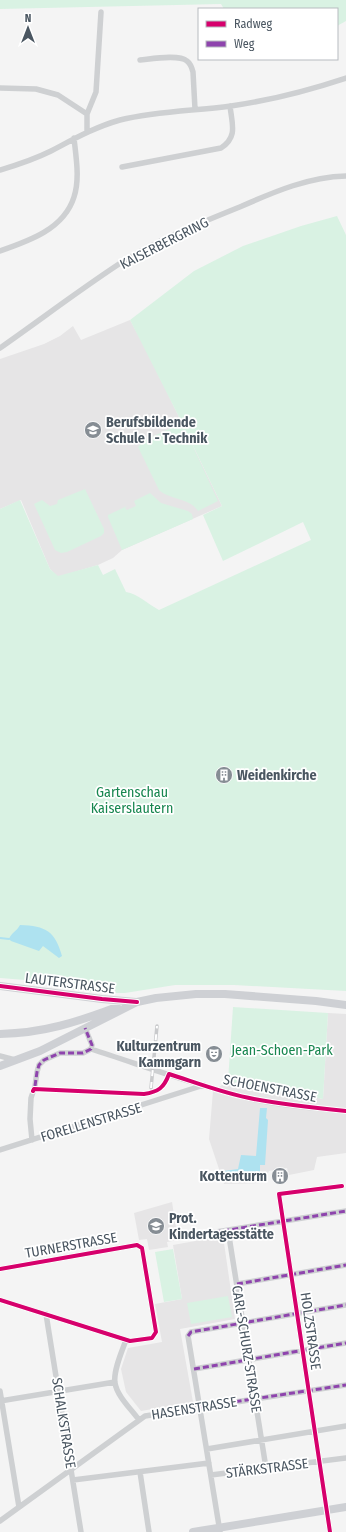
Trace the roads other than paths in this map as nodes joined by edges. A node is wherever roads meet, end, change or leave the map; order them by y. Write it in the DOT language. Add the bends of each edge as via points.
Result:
graph roads {
  1 [pos="101,12"];
  2 [pos="140,60"];
  3 [pos="346,78"];
  4 [pos="0,88"];
  5 [pos="230,106"];
  6 [pos="195,109"];
  7 [pos="87,114"];
  8 [pos="86,132"];
  9 [pos="74,138"];
  10 [pos="122,167"];
  11 [pos="0,170"];
  12 [pos="346,176"];
  13 [pos="0,251"];
  14 [pos="0,348"];
  15 [pos="0,986"];
  16 [pos="346,1000"];
  17 [pos="316,1001"];
  18 [pos="137,1002"];
  19 [pos="346,1005"];
  20 [pos="85,1028"];
  21 [pos="0,1034"];
  22 [pos="91,1049"];
  23 [pos="0,1056"];
  24 [pos="17,1060"];
  25 [pos="0,1066"];
  26 [pos="204,1085"];
  27 [pos="346,1111"];
  28 [pos="32,1140"];
  29 [pos="0,1150"];
  30 [pos="342,1186"];
  31 [pos="346,1211"];
  32 [pos="284,1221"];
  33 [pos="228,1230"];
  34 [pos="179,1238"];
  35 [pos="346,1265"];
  36 [pos="0,1269"];
  37 [pos="292,1274"];
  38 [pos="237,1284"];
  39 [pos="0,1300"];
  40 [pos="346,1305"];
  41 [pos="297,1313"];
  42 [pos="46,1314"];
  43 [pos="243,1323"];
  44 [pos="126,1340"];
  45 [pos="346,1343"];
  46 [pos="302,1350"];
  47 [pos="249,1359"];
  48 [pos="194,1369"];
  49 [pos="115,1382"];
  50 [pos="346,1384"];
  51 [pos="0,1391"];
  52 [pos="308,1391"];
  53 [pos="59,1392"];
  54 [pos="255,1399"];
  55 [pos="1,1401"];
  56 [pos="200,1407"];
  57 [pos="139,1420"];
  58 [pos="346,1426"];
  59 [pos="314,1431"];
  60 [pos="262,1440"];
  61 [pos="207,1449"];
  62 [pos="346,1458"];
  63 [pos="319,1461"];
  64 [pos="210,1463"];
  65 [pos="266,1468"];
  66 [pos="71,1470"];
  67 [pos="140,1472"];
  68 [pos="211,1475"];
  69 [pos="73,1480"];
  70 [pos="19,1507"];
  71 [pos="346,1507"];
  72 [pos="326,1510"];
  73 [pos="0,1521"];
  74 [pos="220,1530"];
  75 [pos="81,1532"];
  76 [pos="149,1532"];
  77 [pos="193,1532"];
  78 [pos="330,1532"];
  1 -- 7 [label="street" via="96,92"];
  2 -- 6 [label="street" via="180,58 188,61 193,72"];
  3 -- 5 [label="street" via="299,93"];
  4 -- 7 [label="street" via="36,89 58,95"];
  5 -- 6 [label="street"];
  5 -- 10 [label="street" via="232,137 221,148"];
  6 -- 8 [label="street" via="161,112"];
  7 -- 8 [label="street"];
  8 -- 9 [label="street"];
  9 -- 11 [label="street" via="18,165"];
  9 -- 13 [label="street" via="77,179 74,197 68,210 59,222 46,231"];
  12 -- 14 [label="street, KAISERBERGRING" via="314,179 289,187 212,218 146,249 89,285"];
  15 -- 18 [label="main road, LAUTERSTRASSE"];
  16 -- 17 [label="main road, LAUTERSTRASSE"];
  17 -- 18 [label="main road, LAUTERSTRASSE" via="196,994 166,996"];
  17 -- 19 [label="main road, LAUTERSTRASSE"];
  18 -- 20 [label="main road, LAUTERSTRASSE"];
  18 -- 21 [label="main road" via="56,1028"];
  20 -- 22 [label="street" via="92,1045"];
  20 -- 24 [label="main road, LAUTERSTRASSE"];
  22 -- 26 [label="street, SCHOENSTRASSE"];
  22 -- 28 [label="street" via="83,1053 60,1053 44,1060 40,1065 31,1098"];
  23 -- 24 [label="street"];
  24 -- 25 [label="main road, LAUTERSTRASSE"];
  26 -- 27 [label="street, SCHOENSTRASSE" via="254,1099"];
  26 -- 28 [label="street, FORELLENSTRASSE"];
  28 -- 29 [label="street, FORELLENSTRASSE"];
  30 -- 32 [label="street, HOLZSTRASSE" via="279,1194"];
  31 -- 32 [label="street"];
  32 -- 33 [label="street"];
  32 -- 37 [label="street, HOLZSTRASSE"];
  33 -- 34 [label="street"];
  33 -- 38 [label="street, CARL-SCHURZ-STRASSE"];
  35 -- 37 [label="street"];
  36 -- 44 [label="street, TURNERSTRASSE" via="137,1245 143,1252 156,1332 152,1338"];
  37 -- 38 [label="street"];
  37 -- 41 [label="street, HOLZSTRASSE"];
  38 -- 43 [label="street, CARL-SCHURZ-STRASSE"];
  39 -- 42 [label="street"];
  40 -- 41 [label="street"];
  41 -- 43 [label="street"];
  41 -- 46 [label="street, HOLZSTRASSE"];
  42 -- 44 [label="street"];
  42 -- 53 [label="street, SCHALKSTRASSE"];
  43 -- 47 [label="street, CARL-SCHURZ-STRASSE"];
  43 -- 48 [label="street" via="191,1332 188,1336"];
  44 -- 49 [label="street"];
  45 -- 46 [label="street"];
  46 -- 47 [label="street"];
  46 -- 52 [label="street, HOLZSTRASSE"];
  47 -- 48 [label="street"];
  47 -- 54 [label="street, CARL-SCHURZ-STRASSE"];
  48 -- 56 [label="street"];
  49 -- 53 [label="street"];
  49 -- 57 [label="street" via="118,1392"];
  50 -- 52 [label="street, HASENSTRASSE"];
  51 -- 55 [label="street"];
  52 -- 54 [label="street, HASENSTRASSE"];
  52 -- 59 [label="street, HOLZSTRASSE"];
  53 -- 55 [label="street"];
  53 -- 66 [label="street, SCHALKSTRASSE"];
  54 -- 56 [label="street, HASENSTRASSE"];
  54 -- 60 [label="street, CARL-SCHURZ-STRASSE"];
  55 -- 70 [label="street"];
  56 -- 57 [label="street, HASENSTRASSE" via="145,1416"];
  56 -- 61 [label="street"];
  57 -- 66 [label="street, HASENSTRASSE"];
  58 -- 59 [label="street"];
  59 -- 60 [label="street"];
  59 -- 63 [label="street, HOLZSTRASSE"];
  60 -- 61 [label="street"];
  60 -- 65 [label="street, CARL-SCHURZ-STRASSE"];
  61 -- 64 [label="street"];
  62 -- 63 [label="street, STÄRKSTRASSE"];
  63 -- 65 [label="street, STÄRKSTRASSE"];
  63 -- 72 [label="street, HOLZSTRASSE"];
  64 -- 67 [label="street"];
  64 -- 68 [label="street"];
  65 -- 68 [label="street, STÄRKSTRASSE"];
  66 -- 69 [label="street, SCHALKSTRASSE"];
  66 -- 70 [label="street, HASENSTRASSE"];
  67 -- 69 [label="street"];
  67 -- 76 [label="street"];
  68 -- 74 [label="street"];
  69 -- 75 [label="street, SCHALKSTRASSE"];
  70 -- 73 [label="street, HASENSTRASSE"];
  71 -- 72 [label="main road"];
  72 -- 74 [label="main road"];
  72 -- 78 [label="street, HOLZSTRASSE"];
  74 -- 77 [label="main road"];
}
